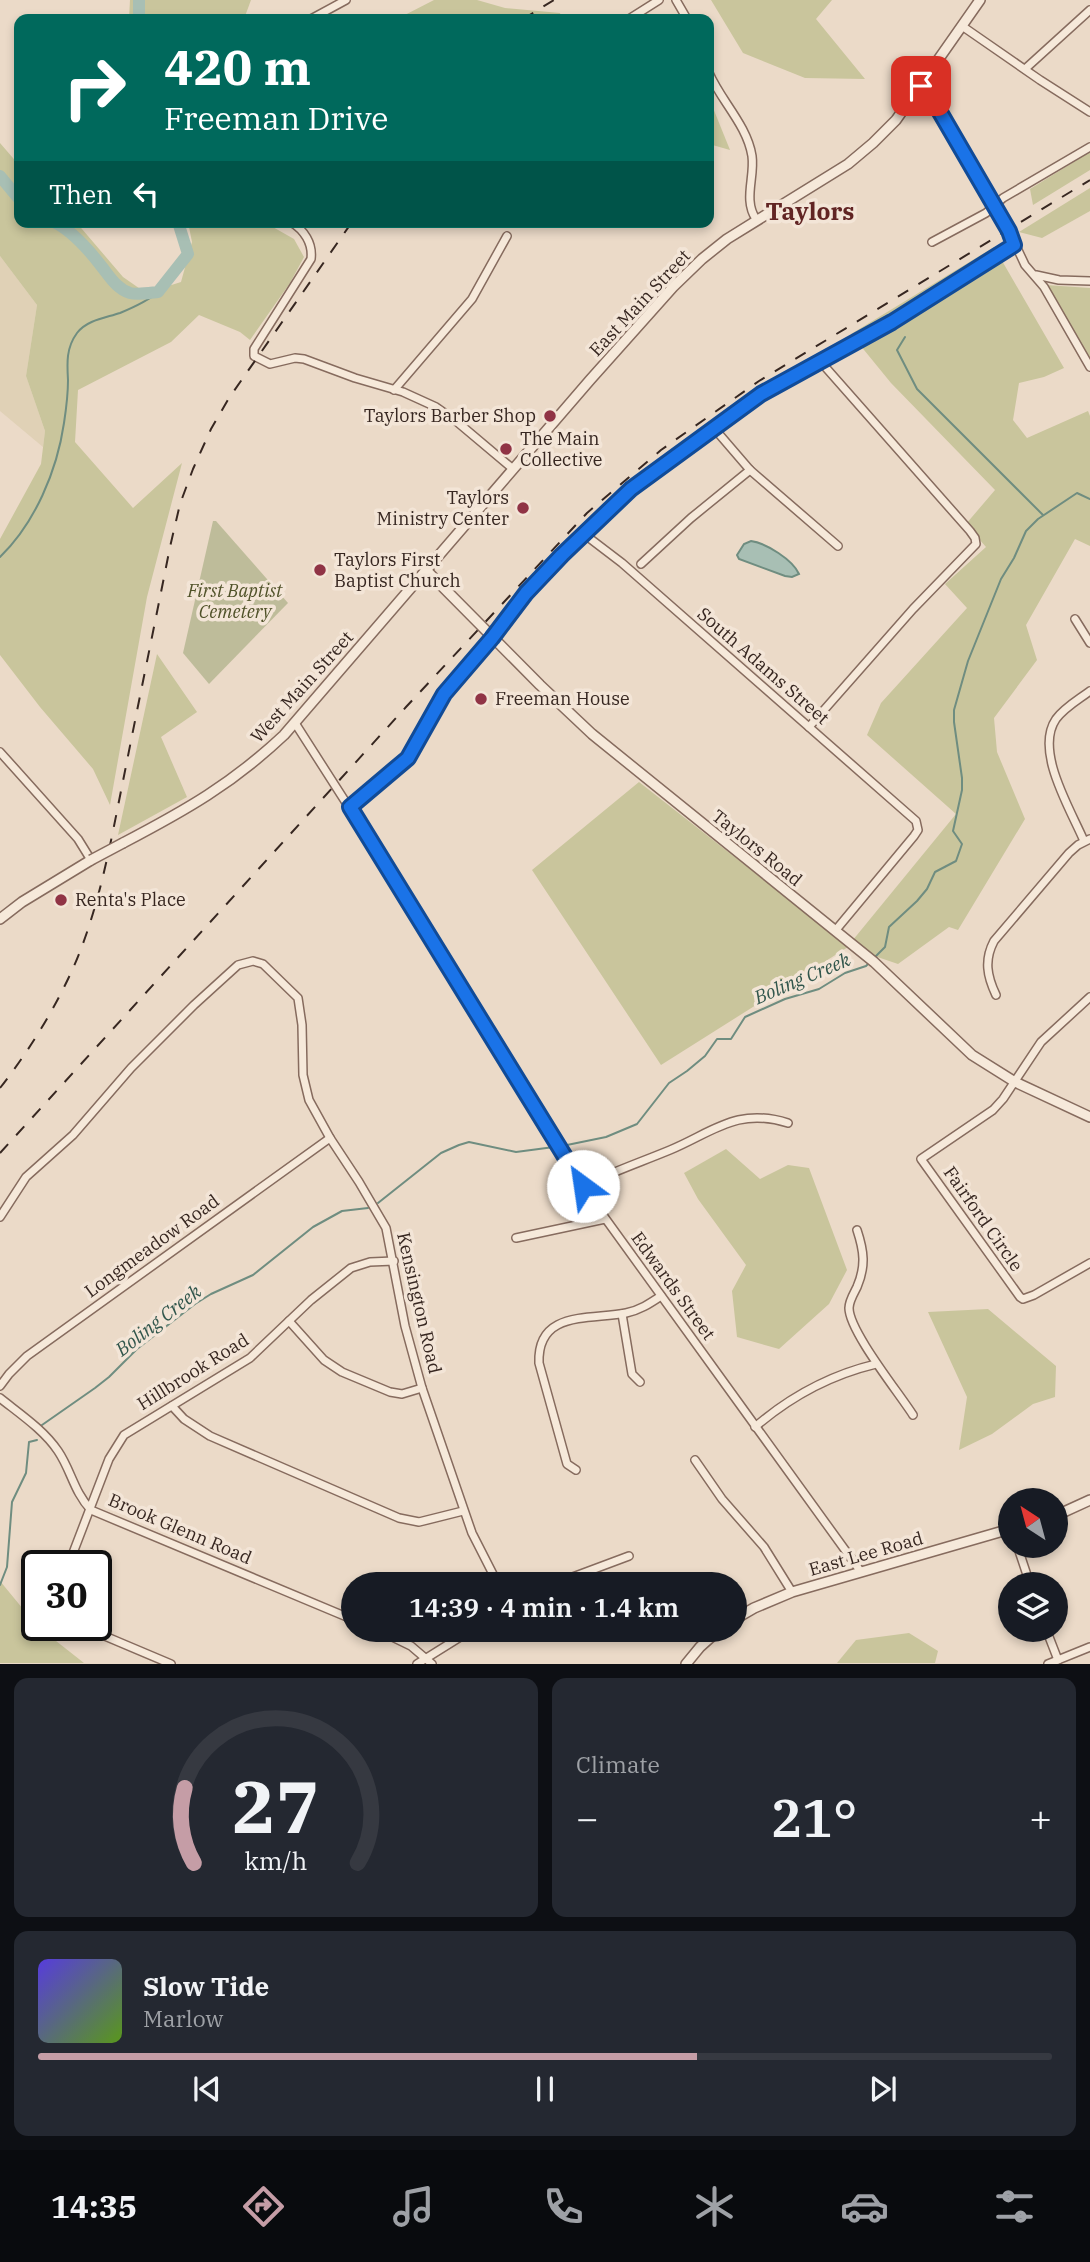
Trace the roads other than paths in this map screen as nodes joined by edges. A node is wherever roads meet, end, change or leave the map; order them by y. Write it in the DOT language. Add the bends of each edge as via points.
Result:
graph roads {
  1 [pos="346,0"];
  2 [pos="659,0"];
  3 [pos="980,0"];
  4 [pos="1090,9"];
  5 [pos="320,14"];
  6 [pos="637,14"];
  7 [pos="962,26"];
  8 [pos="1025,69"];
  9 [pos="714,83"];
  10 [pos="921,86"];
  11 [pos="1090,112"];
  12 [pos="1090,148"];
  13 [pos="995,206"];
  14 [pos="756,219"];
  15 [pos="298,228"];
  16 [pos="507,236"];
  17 [pos="932,242"];
  18 [pos="1014,245"];
  19 [pos="1035,275"];
  20 [pos="1090,281"];
  21 [pos="820,361"];
  22 [pos="1090,368"];
  23 [pos="394,390"];
  24 [pos="713,427"];
  25 [pos="513,469"];
  26 [pos="750,470"];
  27 [pos="584,534"];
  28 [pos="838,547"];
  29 [pos="640,564"];
  30 [pos="427,571"];
  31 [pos="1075,619"];
  32 [pos="492,638"];
  33 [pos="1090,643"];
  34 [pos="1090,691"];
  35 [pos="295,723"];
  36 [pos="809,727"];
  37 [pos="0,752"];
  38 [pos="350,807"];
  39 [pos="1087,840"];
  40 [pos="91,860"];
  41 [pos="0,919"];
  42 [pos="835,931"];
  43 [pos="996,995"];
  44 [pos="1090,997"];
  45 [pos="1015,1082"];
  46 [pos="1090,1117"];
  47 [pos="788,1123"];
  48 [pos="330,1138"];
  49 [pos="583,1186"];
  50 [pos="0,1217"];
  51 [pos="605,1219"];
  52 [pos="857,1230"];
  53 [pos="516,1238"];
  54 [pos="394,1261"];
  55 [pos="1090,1263"];
  56 [pos="661,1296"];
  57 [pos="622,1314"];
  58 [pos="289,1321"];
  59 [pos="876,1364"];
  60 [pos="640,1382"];
  61 [pos="0,1386"];
  62 [pos="422,1388"];
  63 [pos="0,1398"];
  64 [pos="172,1406"];
  65 [pos="913,1415"];
  66 [pos="755,1427"];
  67 [pos="695,1460"];
  68 [pos="576,1470"];
  69 [pos="1090,1500"];
  70 [pos="91,1510"];
  71 [pos="1068,1510"];
  72 [pos="463,1511"];
  73 [pos="998,1533"];
  74 [pos="75,1550"];
  75 [pos="629,1556"];
  76 [pos="491,1572"];
  77 [pos="586,1572"];
  78 [pos="861,1572"];
  79 [pos="792,1592"];
  80 [pos="747,1612"];
  81 [pos="341,1615"];
  82 [pos="112,1639"];
  83 [pos="403,1642"];
  84 [pos="455,1642"];
  85 [pos="706,1642"];
  86 [pos="1051,1642"];
  87 [pos="1090,1647"];
  88 [pos="430,1660"];
  89 [pos="1058,1660"];
  90 [pos="171,1664"];
  91 [pos="417,1664"];
  92 [pos="686,1664"];
  93 [pos="1048,1664"];
  1 -- 5 [label="street"];
  2 -- 6 [label="street"];
  3 -- 7 [label="street, East Main Street"];
  4 -- 8 [label="street"];
  7 -- 8 [label="street"];
  7 -- 10 [label="street, East Main Street"];
  8 -- 11 [label="street"];
  9 -- 14 [label="street" via="749,144 749,204"];
  10 -- 13 [label="street"];
  10 -- 14 [label="street, East Main Street" via="896,120 856,158"];
  12 -- 13 [label="street"];
  13 -- 17 [label="street"];
  13 -- 18 [label="street"];
  14 -- 25 [label="street, East Main Street" via="673,288"];
  15 -- 23 [label="street" via="311,247 311,259 254,349 254,356 270,364 304,359"];
  16 -- 23 [label="street" via="472,299"];
  18 -- 19 [label="street"];
  18 -- 21 [label="street"];
  19 -- 20 [label="street"];
  19 -- 22 [label="street"];
  21 -- 24 [label="street"];
  21 -- 36 [label="street" via="970,531 975,544"];
  23 -- 25 [label="street" via="436,407"];
  24 -- 26 [label="street"];
  24 -- 27 [label="street" via="631,489"];
  25 -- 30 [label="street, West Main Street"];
  26 -- 28 [label="street"];
  26 -- 29 [label="street"];
  27 -- 32 [label="street" via="526,593"];
  27 -- 36 [label="street, South Adams Street"];
  30 -- 32 [label="street, Taylors Road"];
  30 -- 35 [label="street, West Main Street"];
  31 -- 33 [label="street"];
  32 -- 38 [label="street" via="444,694 408,758"];
  32 -- 42 [label="street, Taylors Road" via="592,734"];
  34 -- 39 [label="street" via="1055,721 1048,737 1051,765"];
  35 -- 38 [label="street, Edwards Street"];
  35 -- 40 [label="street, West Main Street, bridge" via="228,783"];
  36 -- 42 [label="street, South Adams Street" via="914,819 918,830"];
  37 -- 40 [label="street" via="78,839"];
  38 -- 49 [label="street, Edwards Street"];
  39 -- 43 [label="street" via="1055,867 994,941 987,967"];
  40 -- 41 [label="street, West Main Street"];
  42 -- 45 [label="street, Taylors Road" via="972,1055"];
  44 -- 45 [label="street" via="1041,1042"];
  45 -- 46 [label="street, Taylors Road"];
  45 -- 55 [label="street, Fairford Circle" via="993,1110 921,1159 1023,1299"];
  47 -- 49 [label="street" via="760,1118 724,1123"];
  48 -- 50 [label="street, Kensington Road" via="305,1089 299,1001 267,967 248,961 213,986 131,1068 73,1135 26,1177"];
  48 -- 54 [label="street, Kensington Road" via="384,1222"];
  48 -- 61 [label="street, Longmeadow Road" via="27,1356"];
  49 -- 51 [label="street, Edwards Street"];
  51 -- 53 [label="street"];
  51 -- 56 [label="street, Edwards Street"];
  52 -- 59 [label="street" via="864,1251 862,1276 849,1311"];
  54 -- 58 [label="street, Hillbrook Road" via="351,1268"];
  54 -- 62 [label="street, Kensington Road"];
  56 -- 57 [label="street"];
  56 -- 66 [label="street, Edwards Street"];
  57 -- 60 [label="street" via="632,1374"];
  57 -- 68 [label="street" via="558,1324 542,1339 539,1349 567,1464"];
  58 -- 62 [label="street" via="324,1360 342,1372 390,1392"];
  58 -- 64 [label="street, Hillbrook Road" via="250,1358"];
  59 -- 65 [label="street"];
  59 -- 66 [label="street" via="818,1383"];
  62 -- 72 [label="street, Kensington Road"];
  63 -- 70 [label="street, Brook Glenn Road" via="51,1442"];
  64 -- 70 [label="street, Hillbrook Road" via="137,1425 118,1442"];
  64 -- 72 [label="street" via="210,1436 399,1518 419,1522"];
  66 -- 78 [label="street, Edwards Street"];
  67 -- 79 [label="street" via="764,1547"];
  69 -- 71 [label="street"];
  70 -- 74 [label="street, Hillbrook Road"];
  70 -- 81 [label="street, Brook Glenn Road"];
  72 -- 76 [label="street, Kensington Road"];
  73 -- 78 [label="street, East Lee Road"];
  75 -- 77 [label="street"];
  78 -- 79 [label="street, East Lee Road"];
  79 -- 80 [label="street, East Lee Road"];
  82 -- 90 [label="street"];
  83 -- 88 [label="street"];
  84 -- 88 [label="street"];
  85 -- 92 [label="street"];
  86 -- 89 [label="street"];
  87 -- 89 [label="street"];
  88 -- 91 [label="street"];
  89 -- 93 [label="street"];
}
